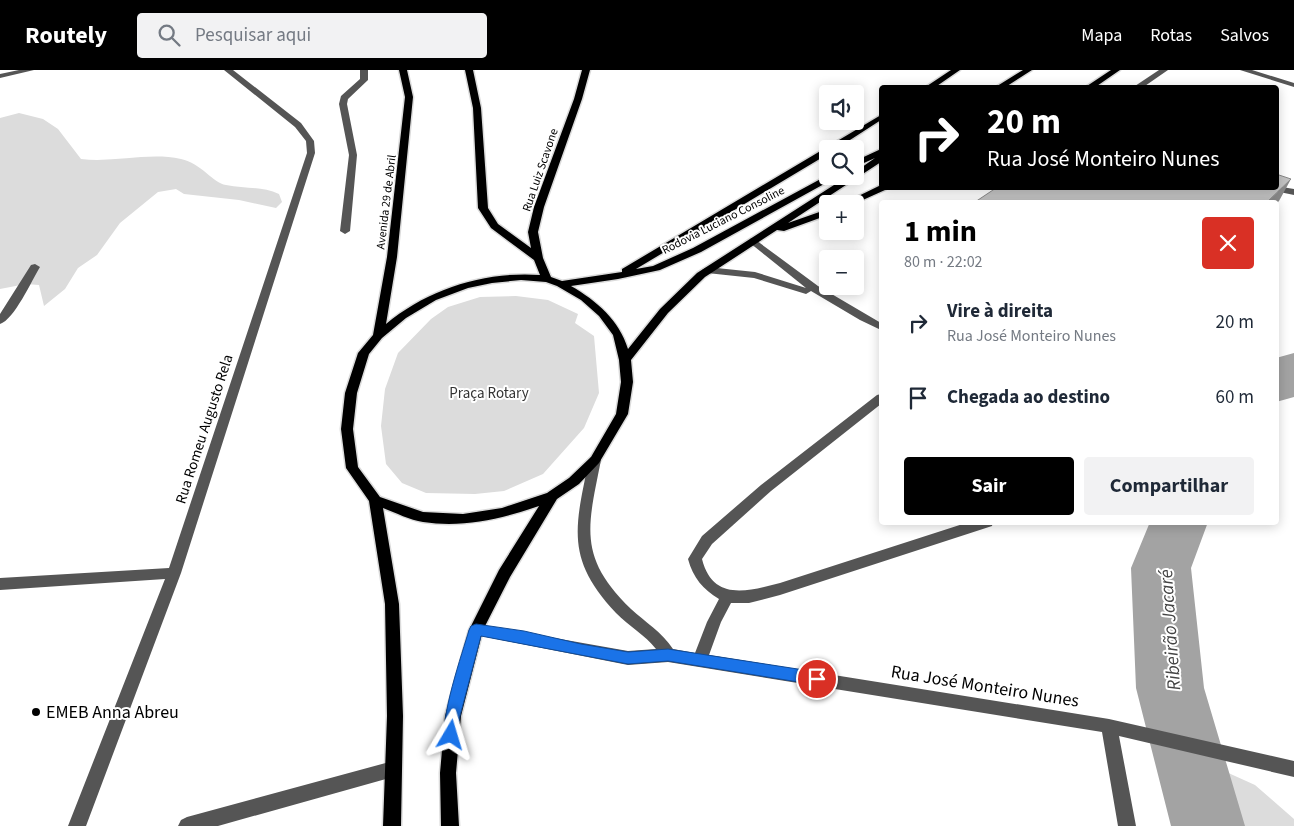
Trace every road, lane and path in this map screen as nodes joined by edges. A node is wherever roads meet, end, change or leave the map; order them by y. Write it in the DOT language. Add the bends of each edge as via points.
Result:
graph roads {
  1 [pos="30,70"];
  2 [pos="228,70"];
  3 [pos="364,70"];
  4 [pos="403,70"];
  5 [pos="468,70"];
  6 [pos="586,70"];
  7 [pos="956,70"];
  8 [pos="1028,70"];
  9 [pos="1116,70"];
  10 [pos="1164,70"];
  11 [pos="1244,70"];
  12 [pos="0,76"];
  13 [pos="933,85"];
  14 [pos="1003,85"];
  15 [pos="1093,85"];
  16 [pos="1141,85"];
  17 [pos="1294,85"];
  18 [pos="879,118"];
  19 [pos="844,140"];
  20 [pos="879,153"];
  21 [pos="819,155"];
  22 [pos="879,159"];
  23 [pos="864,160"];
  24 [pos="864,170"];
  25 [pos="819,183"];
  26 [pos="841,185"];
  27 [pos="879,189"];
  28 [pos="1279,189"];
  29 [pos="1294,192"];
  30 [pos="864,196"];
  31 [pos="819,215"];
  32 [pos="345,231"];
  33 [pos="762,235"];
  34 [pos="753,241"];
  35 [pos="538,258"];
  36 [pos="35,267"];
  37 [pos="708,270"];
  38 [pos="618,276"];
  39 [pos="547,279"];
  40 [pos="561,284"];
  41 [pos="832,301"];
  42 [pos="0,321"];
  43 [pos="879,327"];
  44 [pos="378,336"];
  45 [pos="625,360"];
  46 [pos="879,400"];
  47 [pos="595,460"];
  48 [pos="552,496"];
  49 [pos="376,500"];
  50 [pos="977,525"];
  51 [pos="174,573"];
  52 [pos="0,584"];
  53 [pos="727,597"];
  54 [pos="476,630"];
  55 [pos="668,655"];
  56 [pos="700,660"];
  57 [pos="1109,726"];
  58 [pos="393,769"];
  59 [pos="1294,769"];
  60 [pos="77,826"];
  61 [pos="187,826"];
  62 [pos="392,826"];
  63 [pos="450,826"];
  64 [pos="1127,826"];
  1 -- 12 [label="street"];
  2 -- 51 [label="street, Rua Romeu Augusto Rela" via="298,125 310,141 311,153"];
  3 -- 32 [label="street" via="364,80 344,98 343,104 354,155"];
  4 -- 44 [label="main road, Avenida 29 de Abril" via="409,97 392,257"];
  5 -- 35 [label="main road" via="477,108 483,208 494,226"];
  6 -- 35 [label="main road, Rua Luiz Scavone" via="539,206 533,232"];
  7 -- 13 [label="main road"];
  8 -- 14 [label="main road"];
  9 -- 15 [label="main road"];
  10 -- 16 [label="street"];
  11 -- 17 [label="street"];
  18 -- 19 [label="main road"];
  20 -- 23 [label="main road"];
  21 -- 38 [label="main road"];
  22 -- 24 [label="main road, Rodovia Luciano Consoline"];
  25 -- 38 [label="main road, Rodovia Luciano Consoline" via="697,250 656,268"];
  26 -- 33 [label="main road, Rodovia Luciano Consoline"];
  27 -- 30 [label="main road"];
  28 -- 29 [label="street"];
  31 -- 33 [label="main road"];
  33 -- 34 [label="main road, Rodovia Luciano Consoline"];
  34 -- 37 [label="main road, Rodovia Luciano Consoline"];
  34 -- 41 [label="street" via="798,280"];
  35 -- 39 [label="main road, Rua Luiz Scavone"];
  36 -- 42 [label="street"];
  37 -- 41 [label="street" via="756,275"];
  37 -- 45 [label="main road, Rodovia Luciano Consoline" via="664,311"];
  38 -- 40 [label="main road, Rodovia Luciano Consoline"];
  39 -- 40 [label="main road"];
  39 -- 44 [label="main road" via="521,277 465,286 432,298 402,316"];
  40 -- 45 [label="main road" via="585,298 603,314 618,336"];
  41 -- 43 [label="street"];
  44 -- 49 [label="main road" via="364,353 351,393 347,429 352,468"];
  45 -- 47 [label="main road" via="627,382 622,414"];
  46 -- 53 [label="street" via="766,488 707,540 695,559 697,571 708,584"];
  47 -- 48 [label="main road"];
  47 -- 55 [label="street" via="584,523 584,551 594,575 630,618 661,642"];
  48 -- 49 [label="main road" via="503,513 463,519 422,517"];
  48 -- 54 [label="main road" via="504,574"];
  49 -- 58 [label="main road" via="392,604"];
  50 -- 53 [label="street" via="749,598"];
  51 -- 52 [label="street"];
  51 -- 60 [label="street, Rua Romeu Augusto Rela"];
  53 -- 56 [label="street"];
  54 -- 55 [label="street, Rua José Monteiro Nunes" via="628,658"];
  54 -- 63 [label="main road" via="453,716 448,773"];
  55 -- 56 [label="street, Rua José Monteiro Nunes"];
  56 -- 57 [label="street, Rua José Monteiro Nunes"];
  57 -- 59 [label="street, Rua José Monteiro Nunes"];
  57 -- 64 [label="street"];
  58 -- 61 [label="street"];
  58 -- 62 [label="main road"];
}
